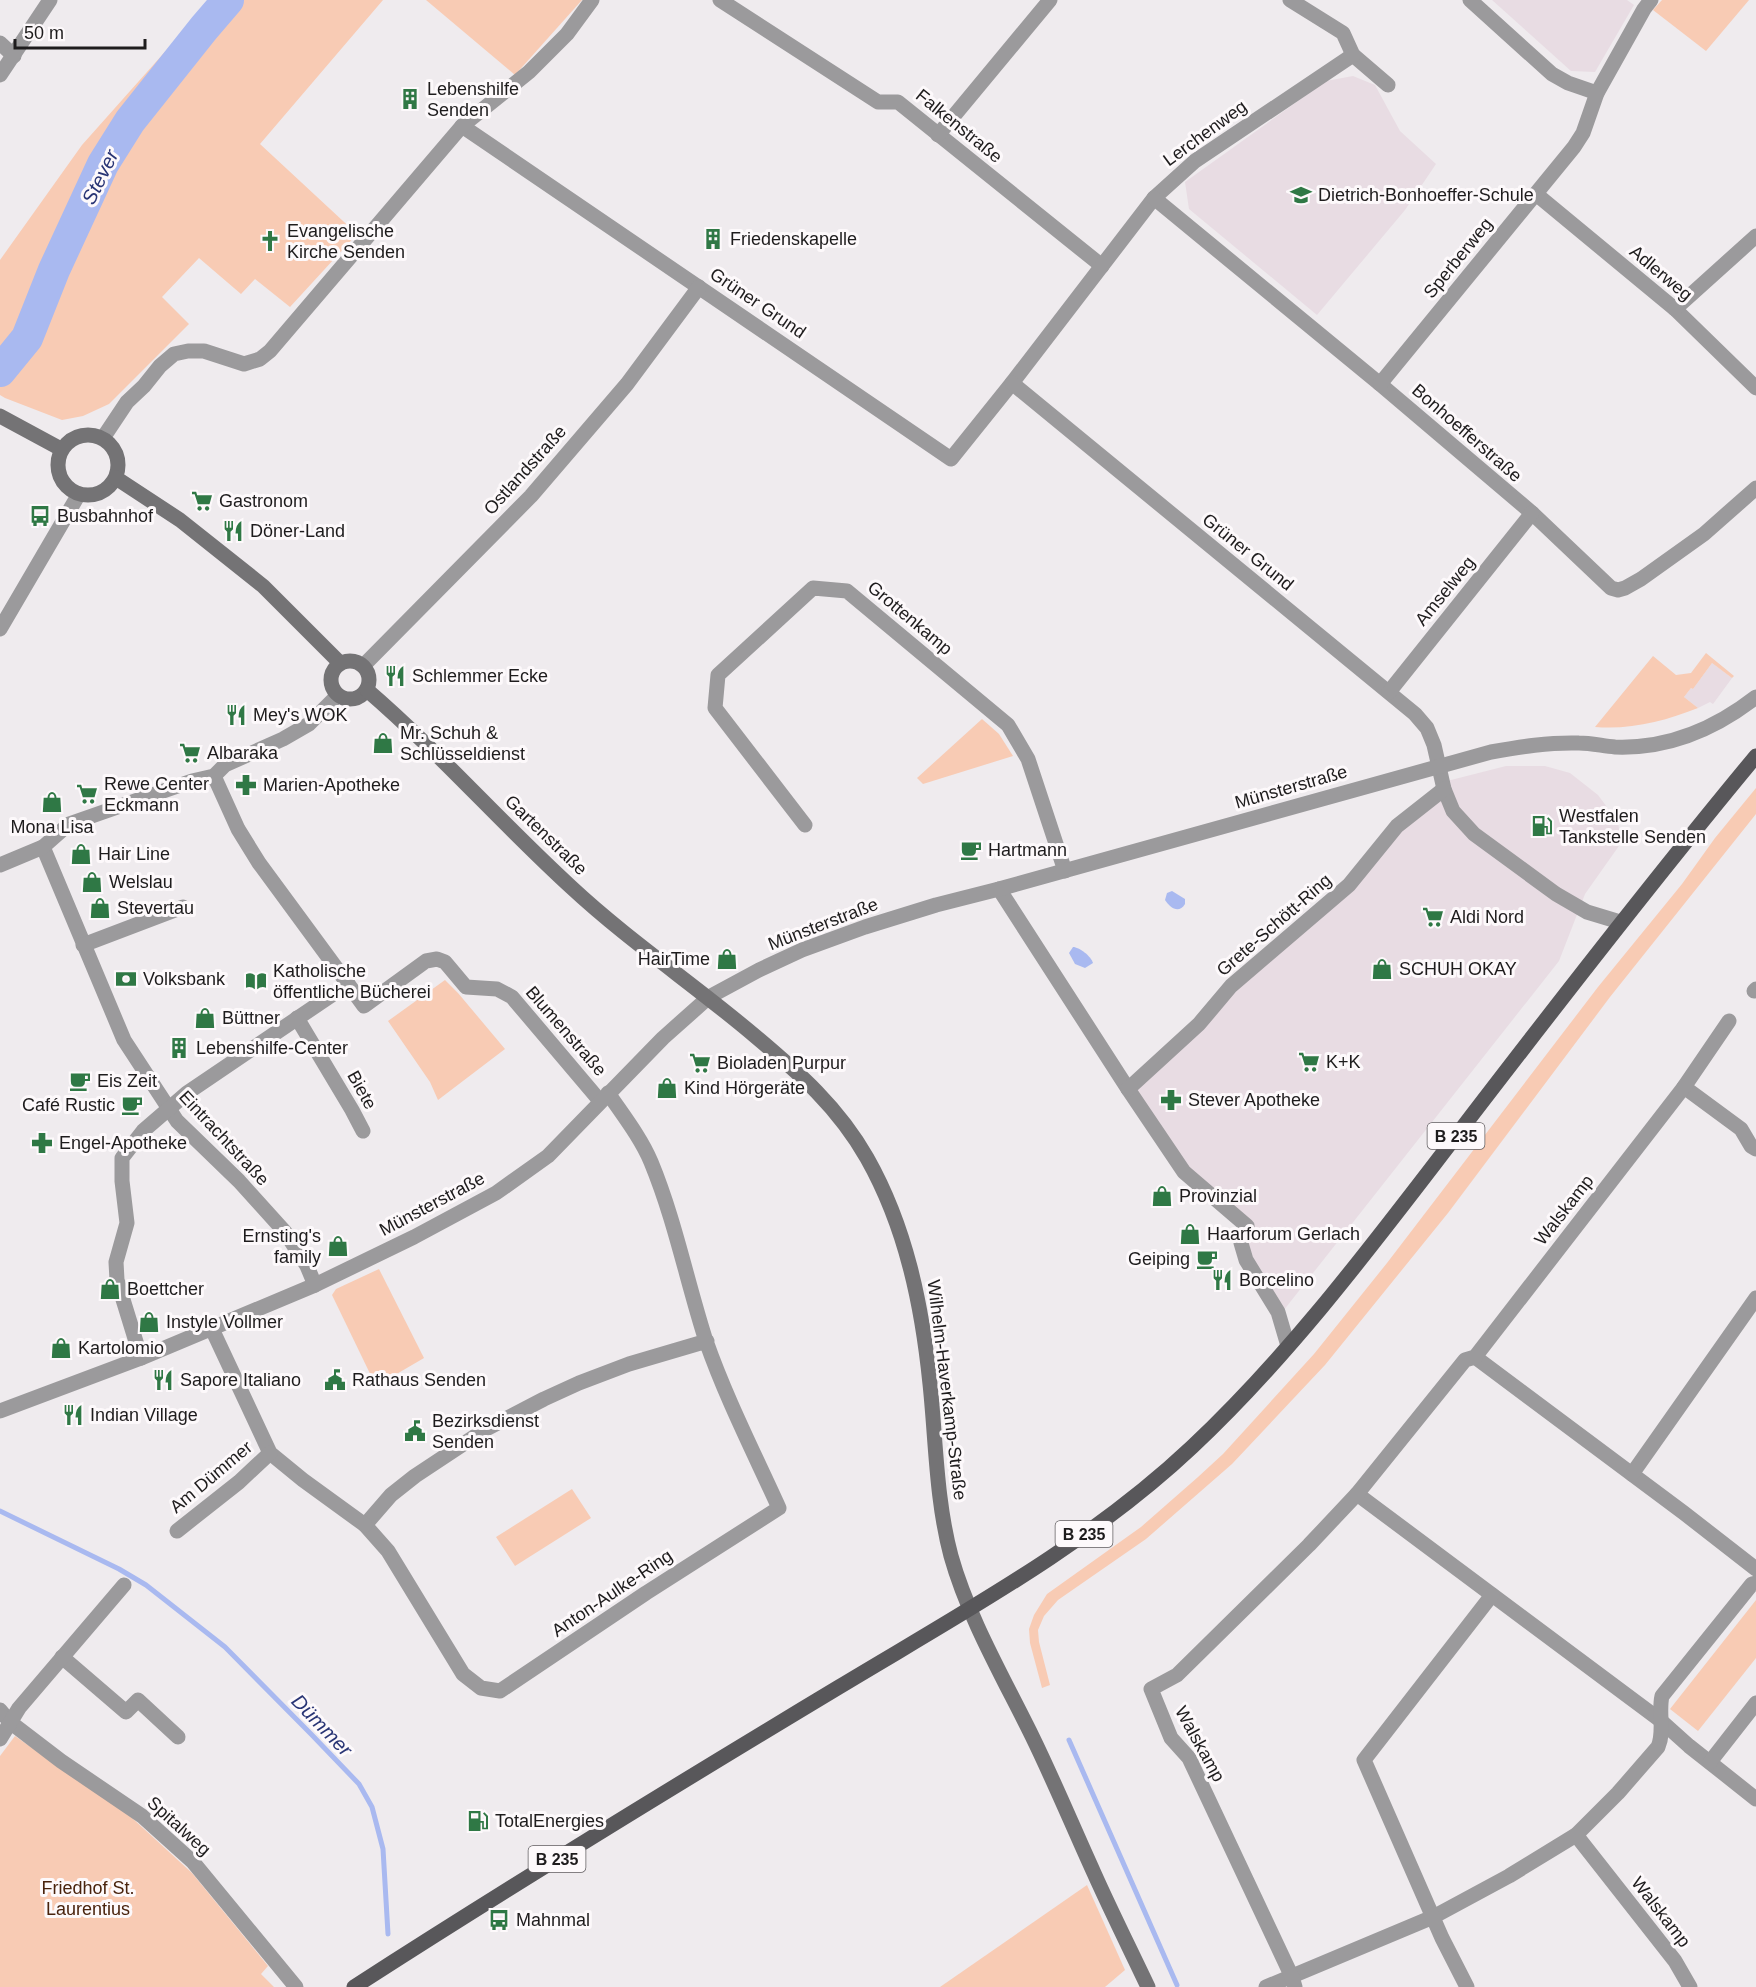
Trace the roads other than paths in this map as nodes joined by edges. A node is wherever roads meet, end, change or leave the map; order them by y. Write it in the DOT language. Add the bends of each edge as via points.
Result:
graph roads {
  1 [pos="50,0"];
  2 [pos="592,0"];
  3 [pos="720,0"];
  4 [pos="1050,0"];
  5 [pos="1290,0"];
  6 [pos="1470,0"];
  7 [pos="1651,0"];
  8 [pos="0,43"];
  9 [pos="1353,55"];
  10 [pos="14,56"];
  11 [pos="0,75"];
  12 [pos="1388,85"];
  13 [pos="1597,93"];
  14 [pos="462,126"];
  15 [pos="939,135"];
  16 [pos="1536,194"];
  17 [pos="1154,198"];
  18 [pos="1756,236"];
  19 [pos="1102,266"];
  20 [pos="699,287"];
  21 [pos="1675,309"];
  22 [pos="1012,383"];
  23 [pos="1380,384"];
  24 [pos="1756,388"];
  25 [pos="1,417"];
  26 [pos="103,438"];
  27 [pos="61,449"];
  28 [pos="116,478"];
  29 [pos="1756,488"];
  30 [pos="79,494"];
  31 [pos="1532,513"];
  32 [pos="0,629"];
  33 [pos="340,663"];
  34 [pos="363,666"];
  35 [pos="367,690"];
  36 [pos="1389,692"];
  37 [pos="338,695"];
  38 [pos="1756,697"];
  39 [pos="1756,756"];
  40 [pos="1440,766"];
  41 [pos="214,776"];
  42 [pos="1444,789"];
  43 [pos="805,825"];
  44 [pos="43,847"];
  45 [pos="0,865"];
  46 [pos="1065,871"];
  47 [pos="999,889"];
  48 [pos="183,907"];
  49 [pos="1620,922"];
  50 [pos="83,945"];
  51 [pos="348,984"];
  52 [pos="709,997"];
  53 [pos="297,1018"];
  54 [pos="1729,1021"];
  55 [pos="1684,1087"];
  56 [pos="1128,1089"];
  57 [pos="604,1097"];
  58 [pos="168,1109"];
  59 [pos="363,1131"];
  60 [pos="1756,1149"];
  61 [pos="315,1285"];
  62 [pos="1756,1298"];
  63 [pos="212,1329"];
  64 [pos="706,1341"];
  65 [pos="1288,1346"];
  66 [pos="1475,1357"];
  67 [pos="141,1358"];
  68 [pos="0,1411"];
  69 [pos="270,1453"];
  70 [pos="1632,1474"];
  71 [pos="1357,1494"];
  72 [pos="365,1525"];
  73 [pos="177,1531"];
  74 [pos="1756,1569"];
  75 [pos="1756,1583"];
  76 [pos="124,1585"];
  77 [pos="1492,1595"];
  78 [pos="970,1607"];
  79 [pos="62,1658"];
  80 [pos="1756,1703"];
  81 [pos="5,1716"];
  82 [pos="1660,1720"];
  83 [pos="178,1737"];
  84 [pos="0,1739"];
  85 [pos="1710,1762"];
  86 [pos="1756,1799"];
  87 [pos="1576,1835"];
  88 [pos="1433,1917"];
  89 [pos="1293,1982"];
  90 [pos="296,1987"];
  91 [pos="354,1987"];
  92 [pos="1148,1987"];
  93 [pos="1266,1987"];
  94 [pos="1467,1987"];
  95 [pos="1690,1987"];
  1 -- 10 [label="street"];
  2 -- 14 [label="street" via="567,34 529,72"];
  3 -- 15 [label="street, Falkenstraße" via="878,102 898,102"];
  4 -- 15 [label="street"];
  5 -- 9 [label="street" via="1343,33"];
  6 -- 13 [label="street" via="1552,74"];
  7 -- 13 [label="street, Sperberweg"];
  8 -- 10 [label="street"];
  9 -- 12 [label="street"];
  9 -- 17 [label="street, Lerchenweg" via="1195,161"];
  10 -- 11 [label="street"];
  13 -- 16 [label="street, Sperberweg" via="1574,147"];
  14 -- 20 [label="street, Grüner Grund"];
  14 -- 26 [label="street" via="270,351 244,364 204,351 174,354 127,402"];
  15 -- 19 [label="street, Falkenstraße"];
  16 -- 21 [label="street, Adlerweg"];
  16 -- 23 [label="street, Sperberweg"];
  17 -- 19 [label="street, Lerchenweg"];
  17 -- 23 [label="street, Bonhoefferstraße"];
  18 -- 21 [label="street"];
  19 -- 22 [label="street, Grüner Grund"];
  20 -- 22 [label="street, Grüner Grund" via="951,459"];
  20 -- 34 [label="street, Ostlandstraße" via="627,384 531,496"];
  21 -- 24 [label="street, Adlerweg"];
  22 -- 36 [label="street, Grüner Grund"];
  23 -- 31 [label="street, Bonhoefferstraße"];
  25 -- 27 [label="street"];
  26 -- 27 [label="street" via="81,435"];
  26 -- 28 [label="street" via="117,456"];
  27 -- 30 [label="street" via="57,470 60,478"];
  28 -- 30 [label="street" via="100,493"];
  28 -- 33 [label="street" via="180,520 263,586"];
  29 -- 31 [label="street, Bonhoefferstraße" via="1704,534 1641,579 1618,590 1600,580"];
  30 -- 32 [label="street"];
  31 -- 36 [label="street, Amselweg"];
  33 -- 34 [label="street" via="352,661"];
  33 -- 37 [label="street" via="334,669 331,683"];
  34 -- 35 [label="street" via="369,678"];
  35 -- 37 [label="street" via="357,698"];
  35 -- 52 [label="street, Gartenstraße" via="572,888"];
  36 -- 40 [label="street, Grüner Grund" via="1427,728"];
  37 -- 41 [label="street" via="309,724 225,765"];
  38 -- 40 [label="street, Münsterstraße" via="1709,727 1649,746 1549,743 1491,752"];
  39 -- 49 [label="main road, B 235"];
  40 -- 42 [label="street"];
  40 -- 46 [label="street, Münsterstraße"];
  41 -- 44 [label="street" via="69,824"];
  41 -- 51 [label="street" via="238,829 259,863"];
  42 -- 49 [label="street" via="1453,811 1474,834 1556,894 1587,912"];
  42 -- 56 [label="street, Grete-Schött-Ring" via="1397,826 1349,885 1231,986 1199,1024"];
  43 -- 46 [label="street, Grottenkamp" via="715,708 718,675 813,588 847,591 1008,725 1028,759"];
  44 -- 45 [label="street"];
  44 -- 50 [label="street, Eintrachtstraße"];
  46 -- 47 [label="street, Münsterstraße"];
  47 -- 52 [label="street, Münsterstraße" via="936,905 802,950"];
  47 -- 56 [label="street"];
  48 -- 50 [label="street"];
  49 -- 65 [label="main road, B 235" via="1363,1257"];
  50 -- 58 [label="street, Eintrachtstraße" via="124,1040"];
  51 -- 53 [label="street"];
  51 -- 57 [label="street, Blumenstraße" via="364,1006 426,961 445,962 466,987 498,989 512,997"];
  52 -- 57 [label="street, Münsterstraße"];
  52 -- 78 [label="street, Wilhelm-Haverkamp-Straße" via="818,1092 856,1141 891,1207 912,1272 920,1314 951,1554"];
  53 -- 58 [label="street"];
  53 -- 59 [label="street, Biete"];
  54 -- 55 [label="street, Walskamp"];
  55 -- 60 [label="street" via="1741,1129"];
  55 -- 66 [label="street, Walskamp"];
  56 -- 65 [label="street" via="1184,1172 1247,1226 1241,1243 1245,1260 1278,1312"];
  57 -- 61 [label="street, Münsterstraße" via="548,1156 496,1193"];
  57 -- 64 [label="street, Anton-Aulke-Ring" via="651,1162 676,1233"];
  58 -- 61 [label="street, Eintrachtstraße" via="179,1125 239,1181 285,1232"];
  58 -- 67 [label="street" via="143,1131 123,1158 128,1224 116,1262 117,1280"];
  61 -- 63 [label="street, Münsterstraße"];
  62 -- 70 [label="street"];
  63 -- 67 [label="street, Münsterstraße"];
  63 -- 69 [label="street, Anton-Aulke-Ring"];
  64 -- 72 [label="street" via="579,1383 486,1429 415,1476"];
  64 -- 72 [label="street, Anton-Aulke-Ring" via="779,1508 500,1691 481,1688 463,1674 388,1551"];
  65 -- 78 [label="main road, B 235" via="1199,1441 1137,1495 1071,1543"];
  66 -- 70 [label="street"];
  66 -- 71 [label="street, Walskamp" via="1465,1360"];
  67 -- 68 [label="street, Münsterstraße"];
  69 -- 72 [label="street, Anton-Aulke-Ring"];
  69 -- 73 [label="street, Am Dümmer"];
  70 -- 74 [label="street"];
  71 -- 77 [label="street"];
  71 -- 89 [label="street, Walskamp" via="1177,1675 1151,1689 1172,1738 1189,1758"];
  75 -- 82 [label="street" via="1662,1696"];
  76 -- 79 [label="street"];
  77 -- 82 [label="street"];
  77 -- 88 [label="street" via="1364,1760"];
  78 -- 91 [label="main road, B 235"];
  78 -- 92 [label="street, Wilhelm-Haverkamp-Straße"];
  79 -- 81 [label="street" via="19,1708"];
  79 -- 83 [label="street" via="126,1712 138,1700"];
  80 -- 85 [label="street"];
  81 -- 84 [label="street"];
  81 -- 90 [label="street, Spitalweg" via="61,1761 142,1816 193,1862"];
  82 -- 85 [label="street"];
  82 -- 87 [label="street" via="1662,1738 1658,1747"];
  85 -- 86 [label="street"];
  87 -- 88 [label="street"];
  87 -- 95 [label="street, Walskamp" via="1675,1961"];
  88 -- 89 [label="street"];
  88 -- 94 [label="street"];
  89 -- 93 [label="street"];
}
